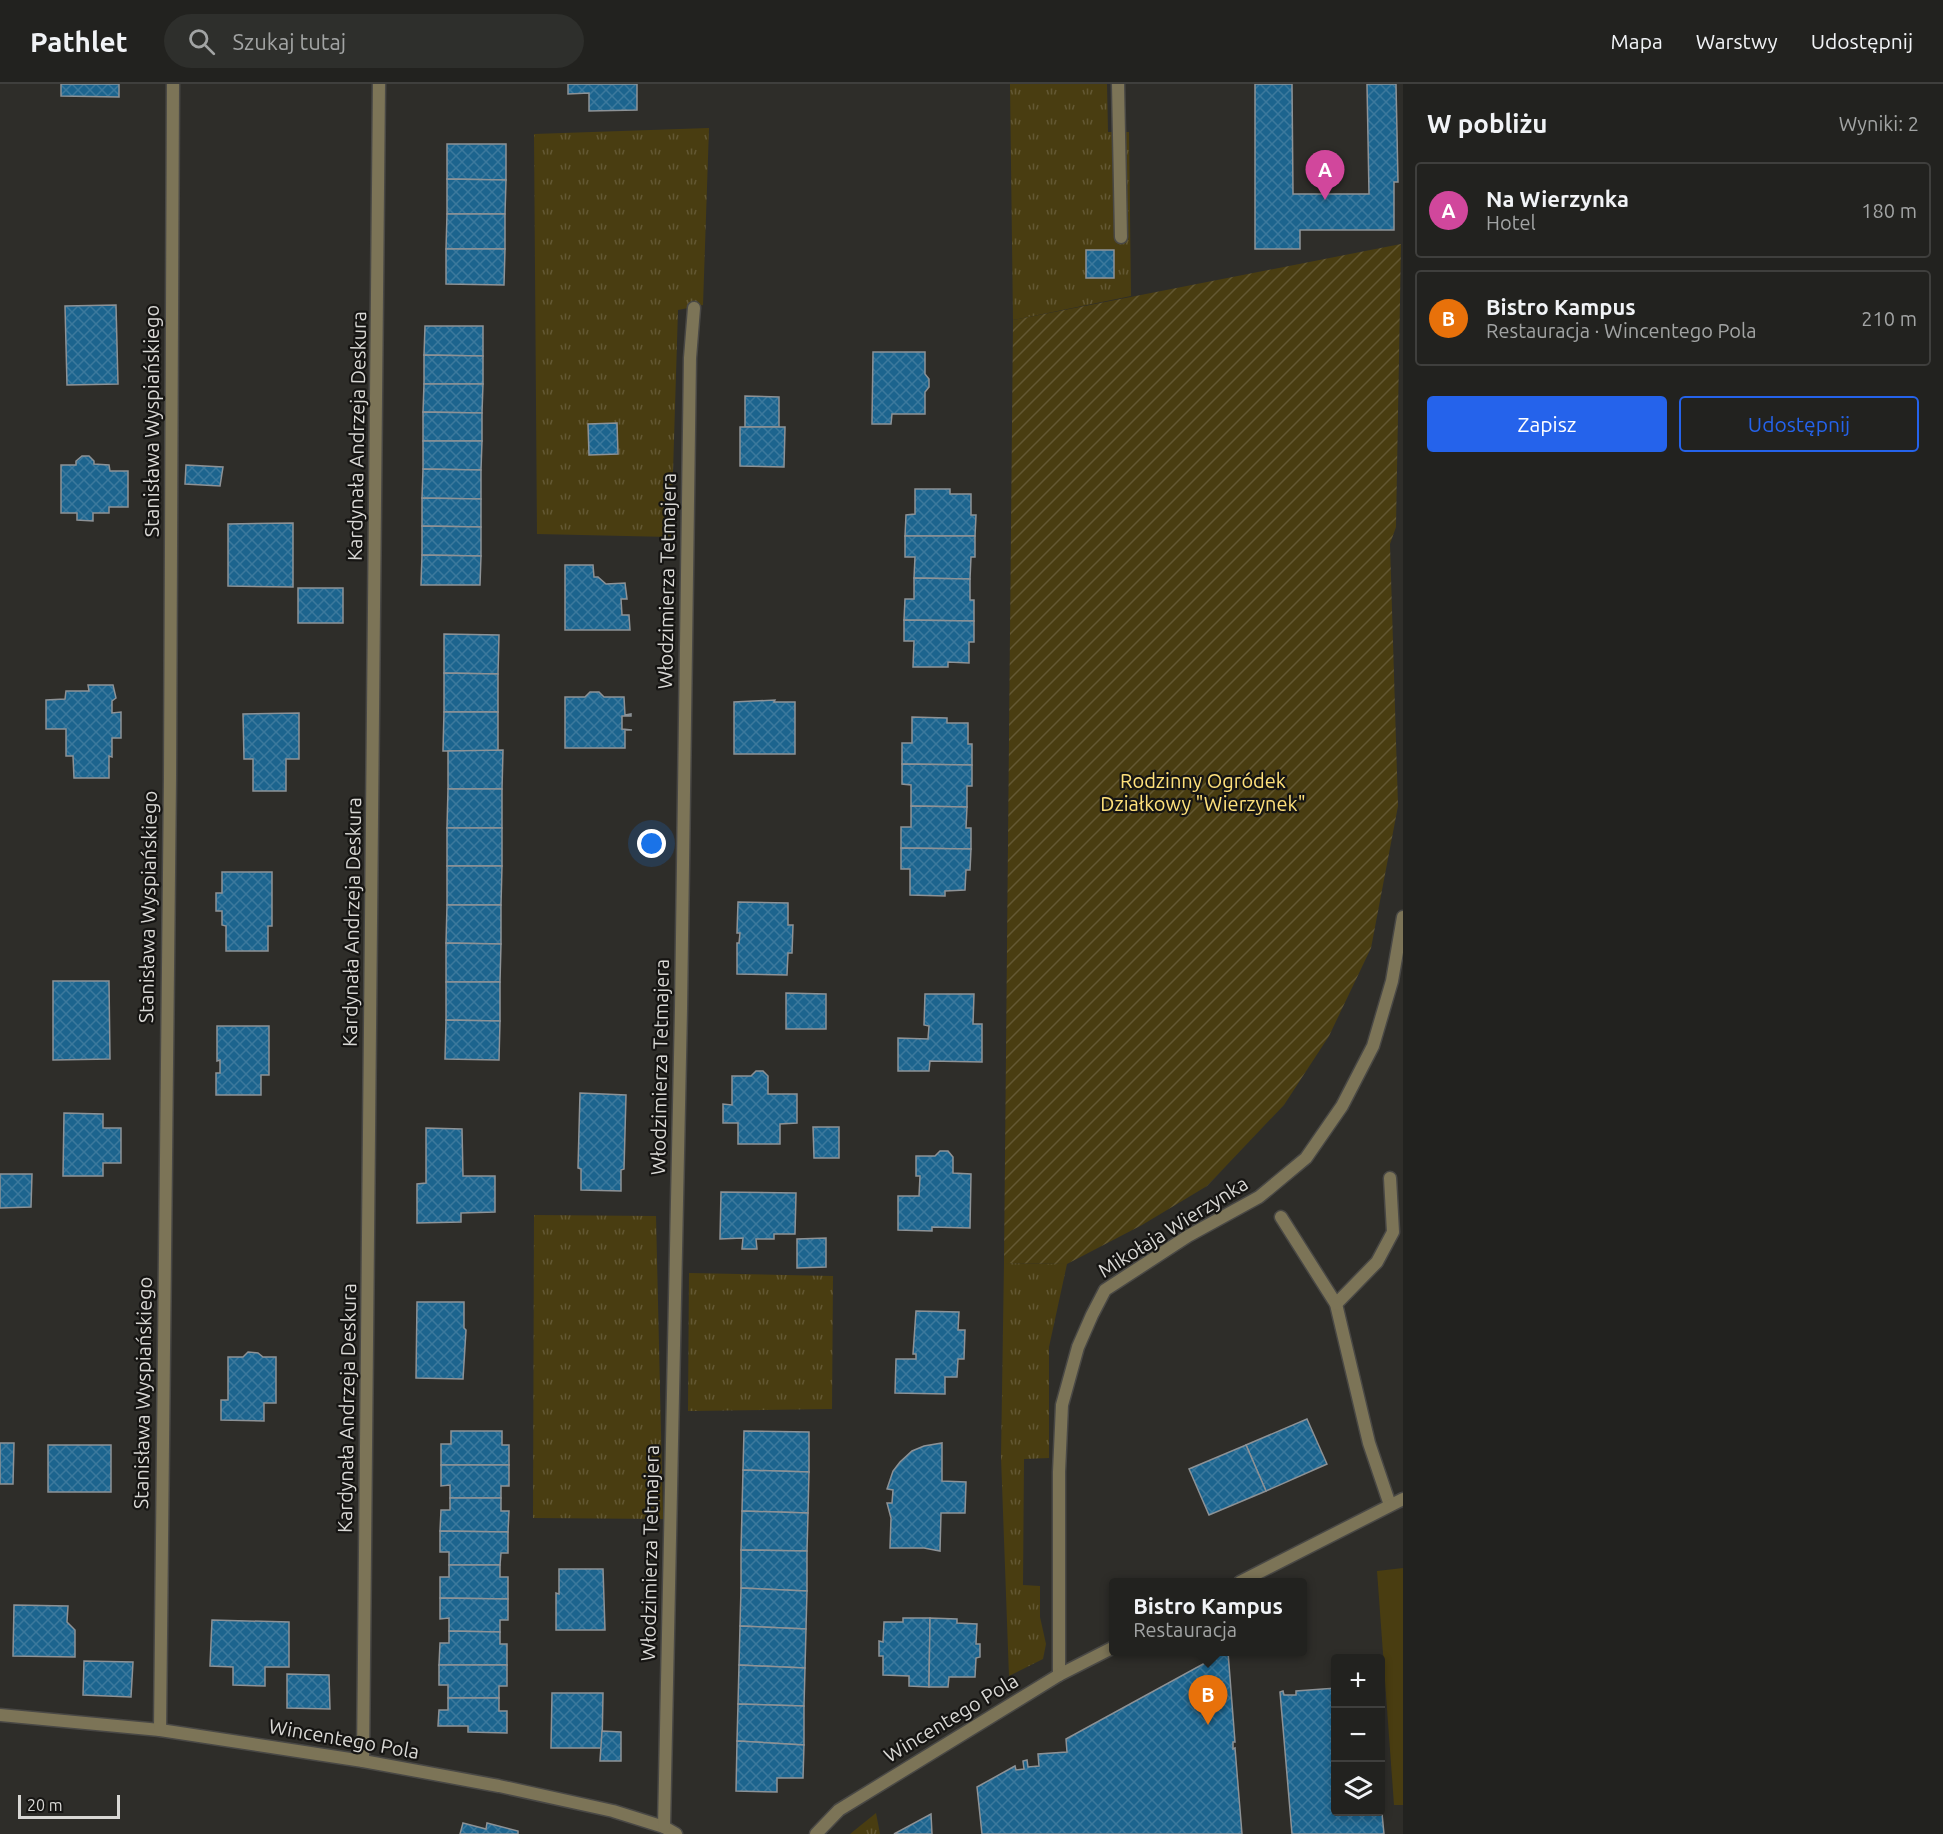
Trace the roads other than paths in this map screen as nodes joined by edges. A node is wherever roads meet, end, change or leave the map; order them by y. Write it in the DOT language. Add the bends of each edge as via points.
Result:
graph roads {
  1 [pos="172,84"];
  2 [pos="379,84"];
  3 [pos="1118,84"];
  4 [pos="1121,237"];
  5 [pos="694,308"];
  6 [pos="1403,917"];
  7 [pos="1390,1178"];
  8 [pos="1281,1217"];
  9 [pos="1336,1304"];
  10 [pos="1403,1499"];
  11 [pos="1390,1505"];
  12 [pos="1248,1578"];
  13 [pos="1109,1649"];
  14 [pos="1059,1676"];
  15 [pos="0,1715"];
  16 [pos="160,1730"];
  17 [pos="363,1761"];
  18 [pos="664,1827"];
  19 [pos="676,1834"];
  20 [pos="816,1834"];
  1 -- 16 [label="street, Stanisława Wyspiańskiego" via="170,778"];
  2 -- 17 [label="street, Kardynała Andrzeja Deskura"];
  3 -- 4 [label="street"];
  5 -- 18 [label="street, Włodzimierza Tetmajera" via="690,358"];
  6 -- 14 [label="street, Mikołaja Wierzynka" via="1392,981 1373,1046 1342,1106 1306,1158 1259,1197 1188,1236 1105,1290 1092,1315 1078,1347 1062,1405"];
  7 -- 9 [label="street" via="1393,1232 1377,1262"];
  8 -- 9 [label="street"];
  9 -- 11 [label="street" via="1369,1443"];
  10 -- 11 [label="street"];
  11 -- 12 [label="street"];
  13 -- 14 [label="street, Wincentego Pola"];
  14 -- 20 [label="street, Wincentego Pola" via="839,1810"];
  15 -- 16 [label="street, Wincentego Pola"];
  16 -- 17 [label="street, Wincentego Pola"];
  17 -- 18 [label="street, Wincentego Pola" via="538,1794"];
  18 -- 19 [label="street, Wincentego Pola"];
}
